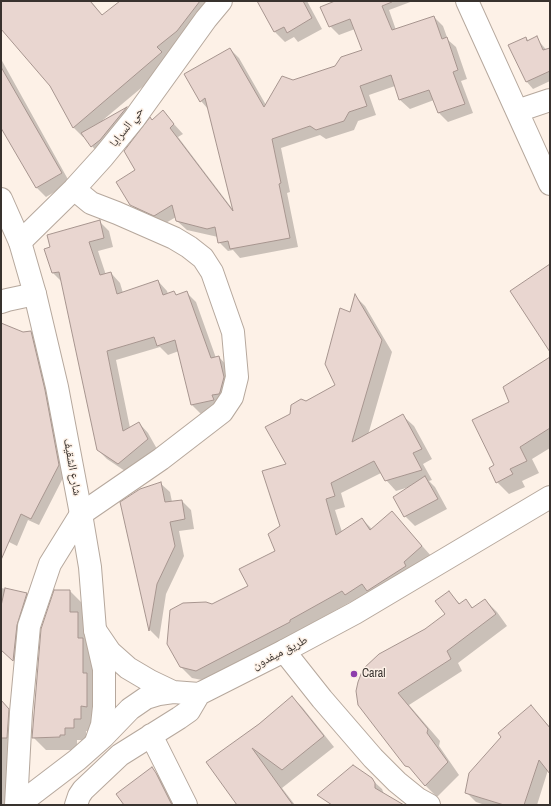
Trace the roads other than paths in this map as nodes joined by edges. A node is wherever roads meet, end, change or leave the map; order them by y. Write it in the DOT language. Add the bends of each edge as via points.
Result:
graph roads {
  1 [pos="467,1"];
  2 [pos="219,2"];
  3 [pos="550,100"];
  4 [pos="517,111"];
  5 [pos="550,184"];
  6 [pos="74,189"];
  7 [pos="1,199"];
  8 [pos="20,242"];
  9 [pos="35,294"];
  10 [pos="1,302"];
  11 [pos="550,497"];
  12 [pos="81,514"];
  13 [pos="95,630"];
  14 [pos="284,652"];
  15 [pos="173,692"];
  16 [pos="199,694"];
  17 [pos="151,735"];
  18 [pos="96,742"];
  19 [pos="17,805"];
  20 [pos="76,805"];
  21 [pos="186,805"];
  22 [pos="429,805"];
  1 -- 4 [label="street"];
  2 -- 6 [label="street, حي السرايا" via="134,118"];
  3 -- 4 [label="street"];
  4 -- 5 [label="street"];
  6 -- 8 [label="street, حي السرايا"];
  6 -- 12 [label="street" via="91,203 174,238 203,258 212,272 234,332 237,377 232,397 222,412 161,459"];
  7 -- 8 [label="street, شارع الشقيف"];
  8 -- 9 [label="street, شارع الشقيف"];
  9 -- 10 [label="street"];
  9 -- 12 [label="street, شارع الشقيف" via="57,387"];
  11 -- 14 [label="street, طريق ميفدون" via="355,613"];
  12 -- 13 [label="street, شارع الشقيف" via="90,567"];
  12 -- 19 [label="street" via="50,564 29,626 21,712"];
  13 -- 15 [label="street" via="110,652 128,668"];
  13 -- 18 [label="street, شارع الشقيف" via="104,669 105,689 102,725"];
  14 -- 16 [label="street, طريق ميفدون"];
  14 -- 22 [label="street" via="373,758 396,782"];
  15 -- 16 [label="street"];
  15 -- 18 [label="street" via="146,698 130,709"];
  16 -- 17 [label="street" via="189,711"];
  17 -- 20 [label="street" via="120,755 94,778 79,796"];
  17 -- 21 [label="street"];
  18 -- 19 [label="street" via="77,760"];
}
